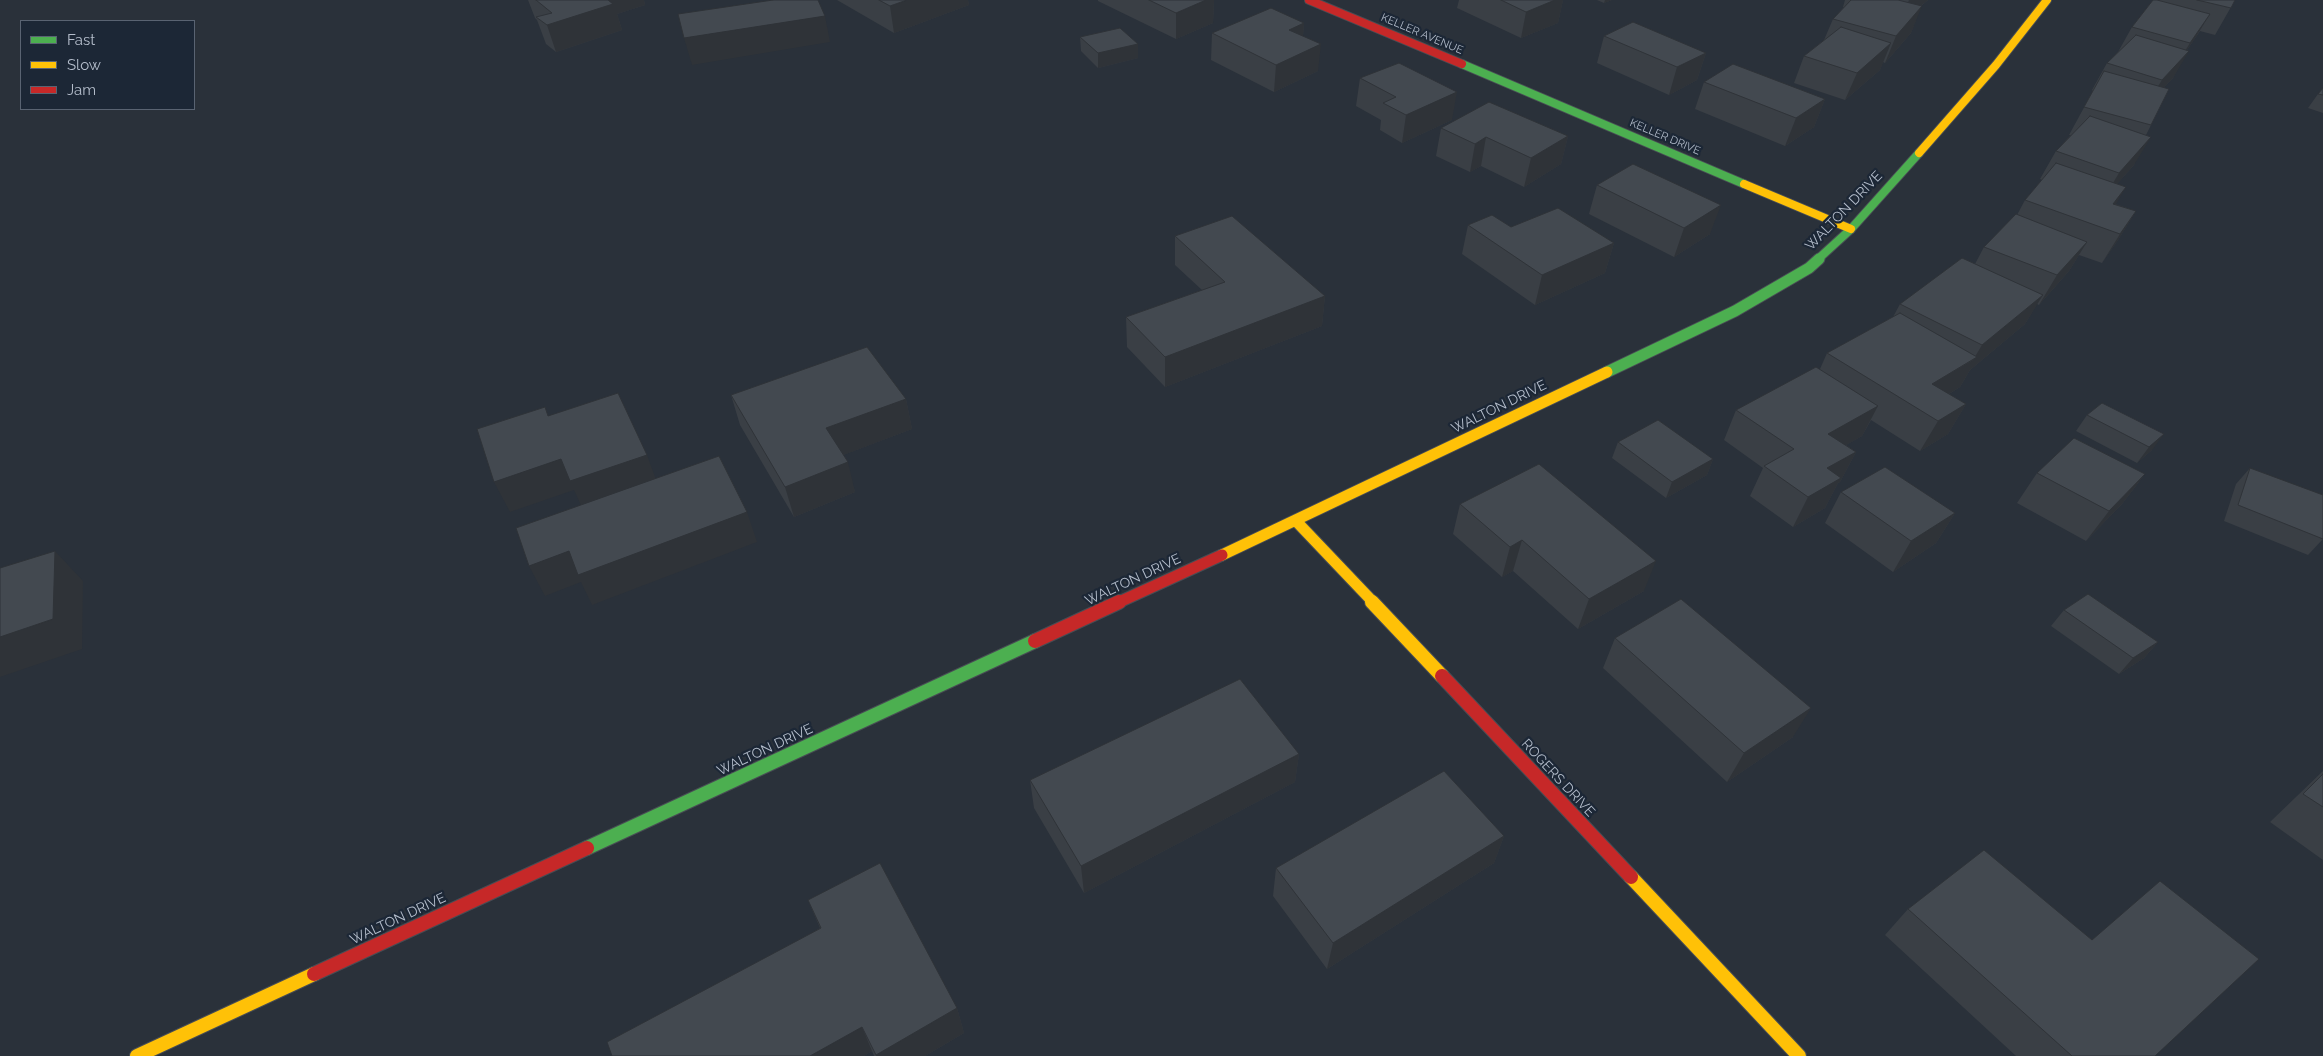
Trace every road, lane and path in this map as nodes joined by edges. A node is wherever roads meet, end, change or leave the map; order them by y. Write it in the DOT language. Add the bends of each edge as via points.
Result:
graph roads {
  1 [pos="1309,0"];
  2 [pos="2047,0"];
  3 [pos="1470,68"];
  4 [pos="1850,229"];
  5 [pos="1296,521"];
  6 [pos="137,1056"];
  7 [pos="1799,1056"];
  1 -- 3 [label="street, KELLER AVENUE"];
  2 -- 4 [label="street, WALTON DRIVE" via="1996,65"];
  3 -- 4 [label="street, KELLER DRIVE"];
  4 -- 5 [label="street, WALTON DRIVE" via="1809,268 1735,311"];
  5 -- 6 [label="street, WALTON DRIVE"];
  5 -- 7 [label="street, ROGERS DRIVE"];
}
